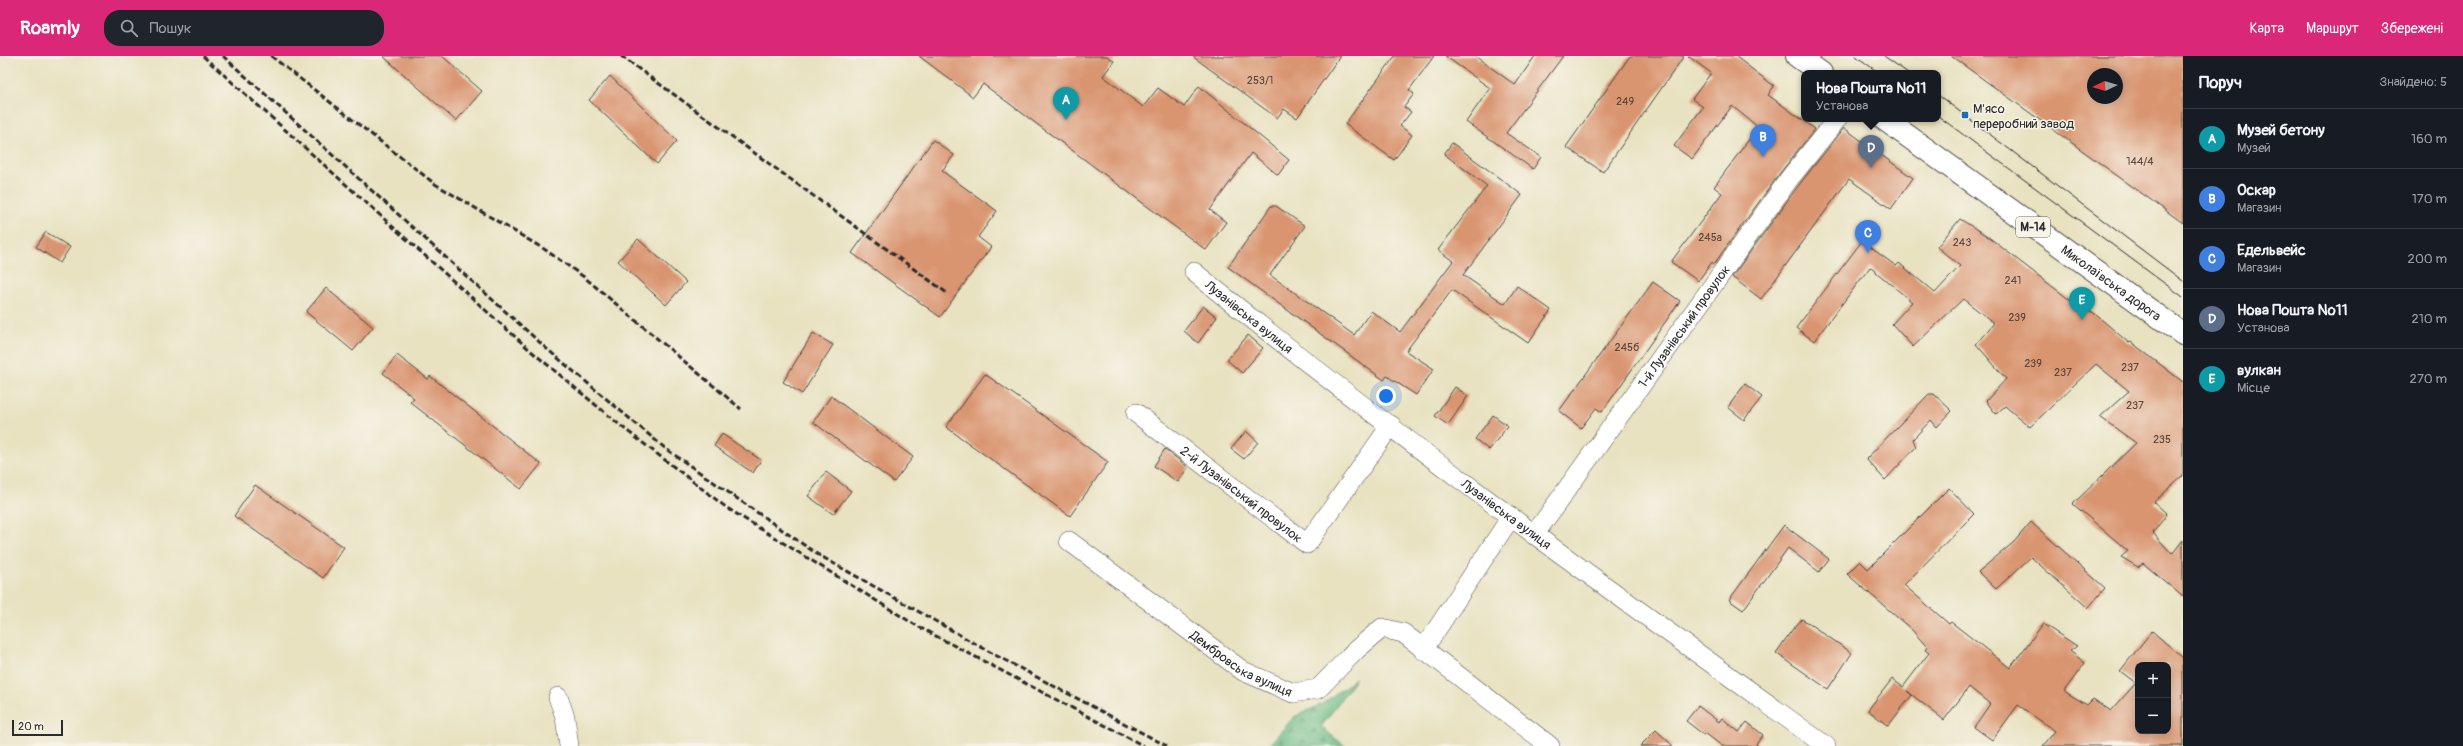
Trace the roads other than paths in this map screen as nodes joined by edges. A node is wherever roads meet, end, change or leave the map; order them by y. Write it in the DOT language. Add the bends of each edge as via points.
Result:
graph roads {
  1 [pos="1797,56"];
  2 [pos="1817,70"];
  3 [pos="1835,122"];
  4 [pos="1888,122"];
  5 [pos="1194,272"];
  6 [pos="2183,334"];
  7 [pos="1136,413"];
  8 [pos="1391,425"];
  9 [pos="1511,517"];
  10 [pos="1534,535"];
  11 [pos="1069,541"];
  12 [pos="1423,650"];
  13 [pos="558,697"];
  14 [pos="569,746"];
  15 [pos="1550,746"];
  16 [pos="1826,746"];
  1 -- 2 [label="main road"];
  3 -- 10 [label="street, 1-й Лузанівський провулок" via="1789,179"];
  4 -- 6 [label="main road, Миколаївська дорога / М-14"];
  5 -- 8 [label="street, Лузанівська вулиця" via="1281,343"];
  7 -- 8 [label="street, 2-й Лузанівський провулок" via="1307,544"];
  8 -- 9 [label="street, Лузанівська вулиця"];
  9 -- 10 [label="street, Лузанівська вулиця"];
  9 -- 12 [label="street"];
  10 -- 16 [label="street, Лузанівська вулиця"];
  11 -- 12 [label="street, Дембровська вулиця" via="1232,664 1293,693 1318,688 1382,628 1403,633"];
  12 -- 15 [label="street, Дембровська вулиця"];
  13 -- 14 [label="street" via="565,717"];
}
